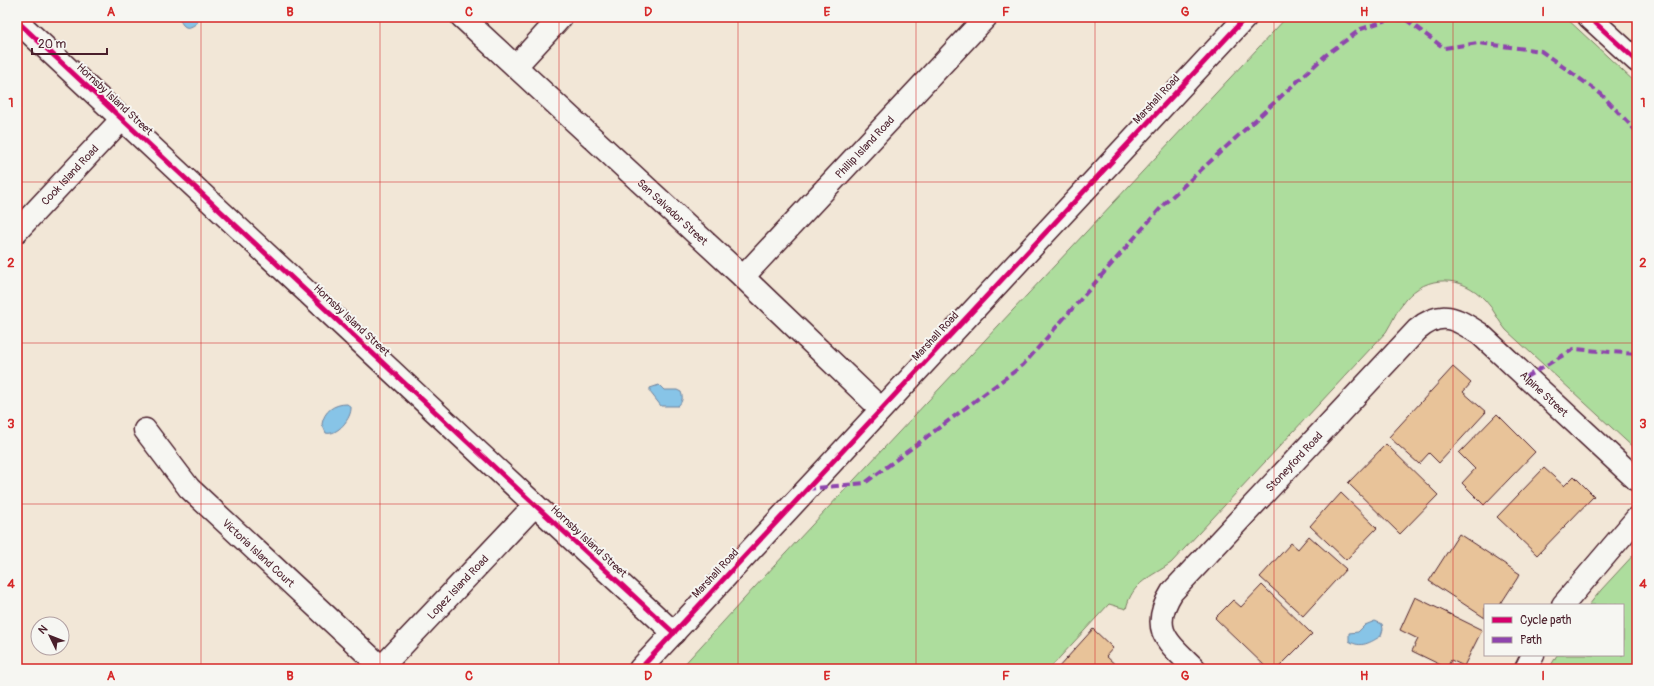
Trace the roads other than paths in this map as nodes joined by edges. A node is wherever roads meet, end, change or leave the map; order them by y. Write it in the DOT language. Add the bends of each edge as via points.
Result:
graph roads {
  1 [pos="462,17"];
  2 [pos="561,17"];
  3 [pos="986,17"];
  4 [pos="1246,17"];
  5 [pos="1589,17"];
  6 [pos="17,21"];
  7 [pos="1637,61"];
  8 [pos="516,66"];
  9 [pos="122,119"];
  10 [pos="17,231"];
  11 [pos="743,278"];
  12 [pos="1446,317"];
  13 [pos="881,409"];
  14 [pos="145,430"];
  15 [pos="1637,480"];
  16 [pos="535,505"];
  17 [pos="1637,518"];
  18 [pos="1564,604"];
  19 [pos="674,633"];
  20 [pos="1532,656"];
  21 [pos="381,668"];
  22 [pos="640,669"];
  23 [pos="1195,669"];
  24 [pos="1526,669"];
  1 -- 8 [label="street, San Salvador Street"];
  2 -- 8 [label="street"];
  3 -- 11 [label="street, Phillip Island Road"];
  4 -- 13 [label="street, Marshall Road"];
  5 -- 7 [label="street"];
  6 -- 9 [label="street, Hornsby Island Street"];
  8 -- 11 [label="street, San Salvador Street"];
  9 -- 10 [label="street, Cook Island Road"];
  9 -- 16 [label="street, Hornsby Island Street"];
  11 -- 13 [label="street, San Salvador Street"];
  12 -- 15 [label="street, Alpine Street" via="1456,319 1480,334"];
  12 -- 23 [label="street, Stoneyford Road" via="1431,320 1416,330 1172,592 1162,612 1162,631"];
  13 -- 19 [label="street, Marshall Road"];
  14 -- 21 [label="street, Victoria Island Court" via="189,488"];
  16 -- 19 [label="street, Hornsby Island Street"];
  16 -- 21 [label="street, Lopez Island Road"];
  17 -- 18 [label="street"];
  19 -- 22 [label="street, Marshall Road"];
  20 -- 24 [label="street"];
}
